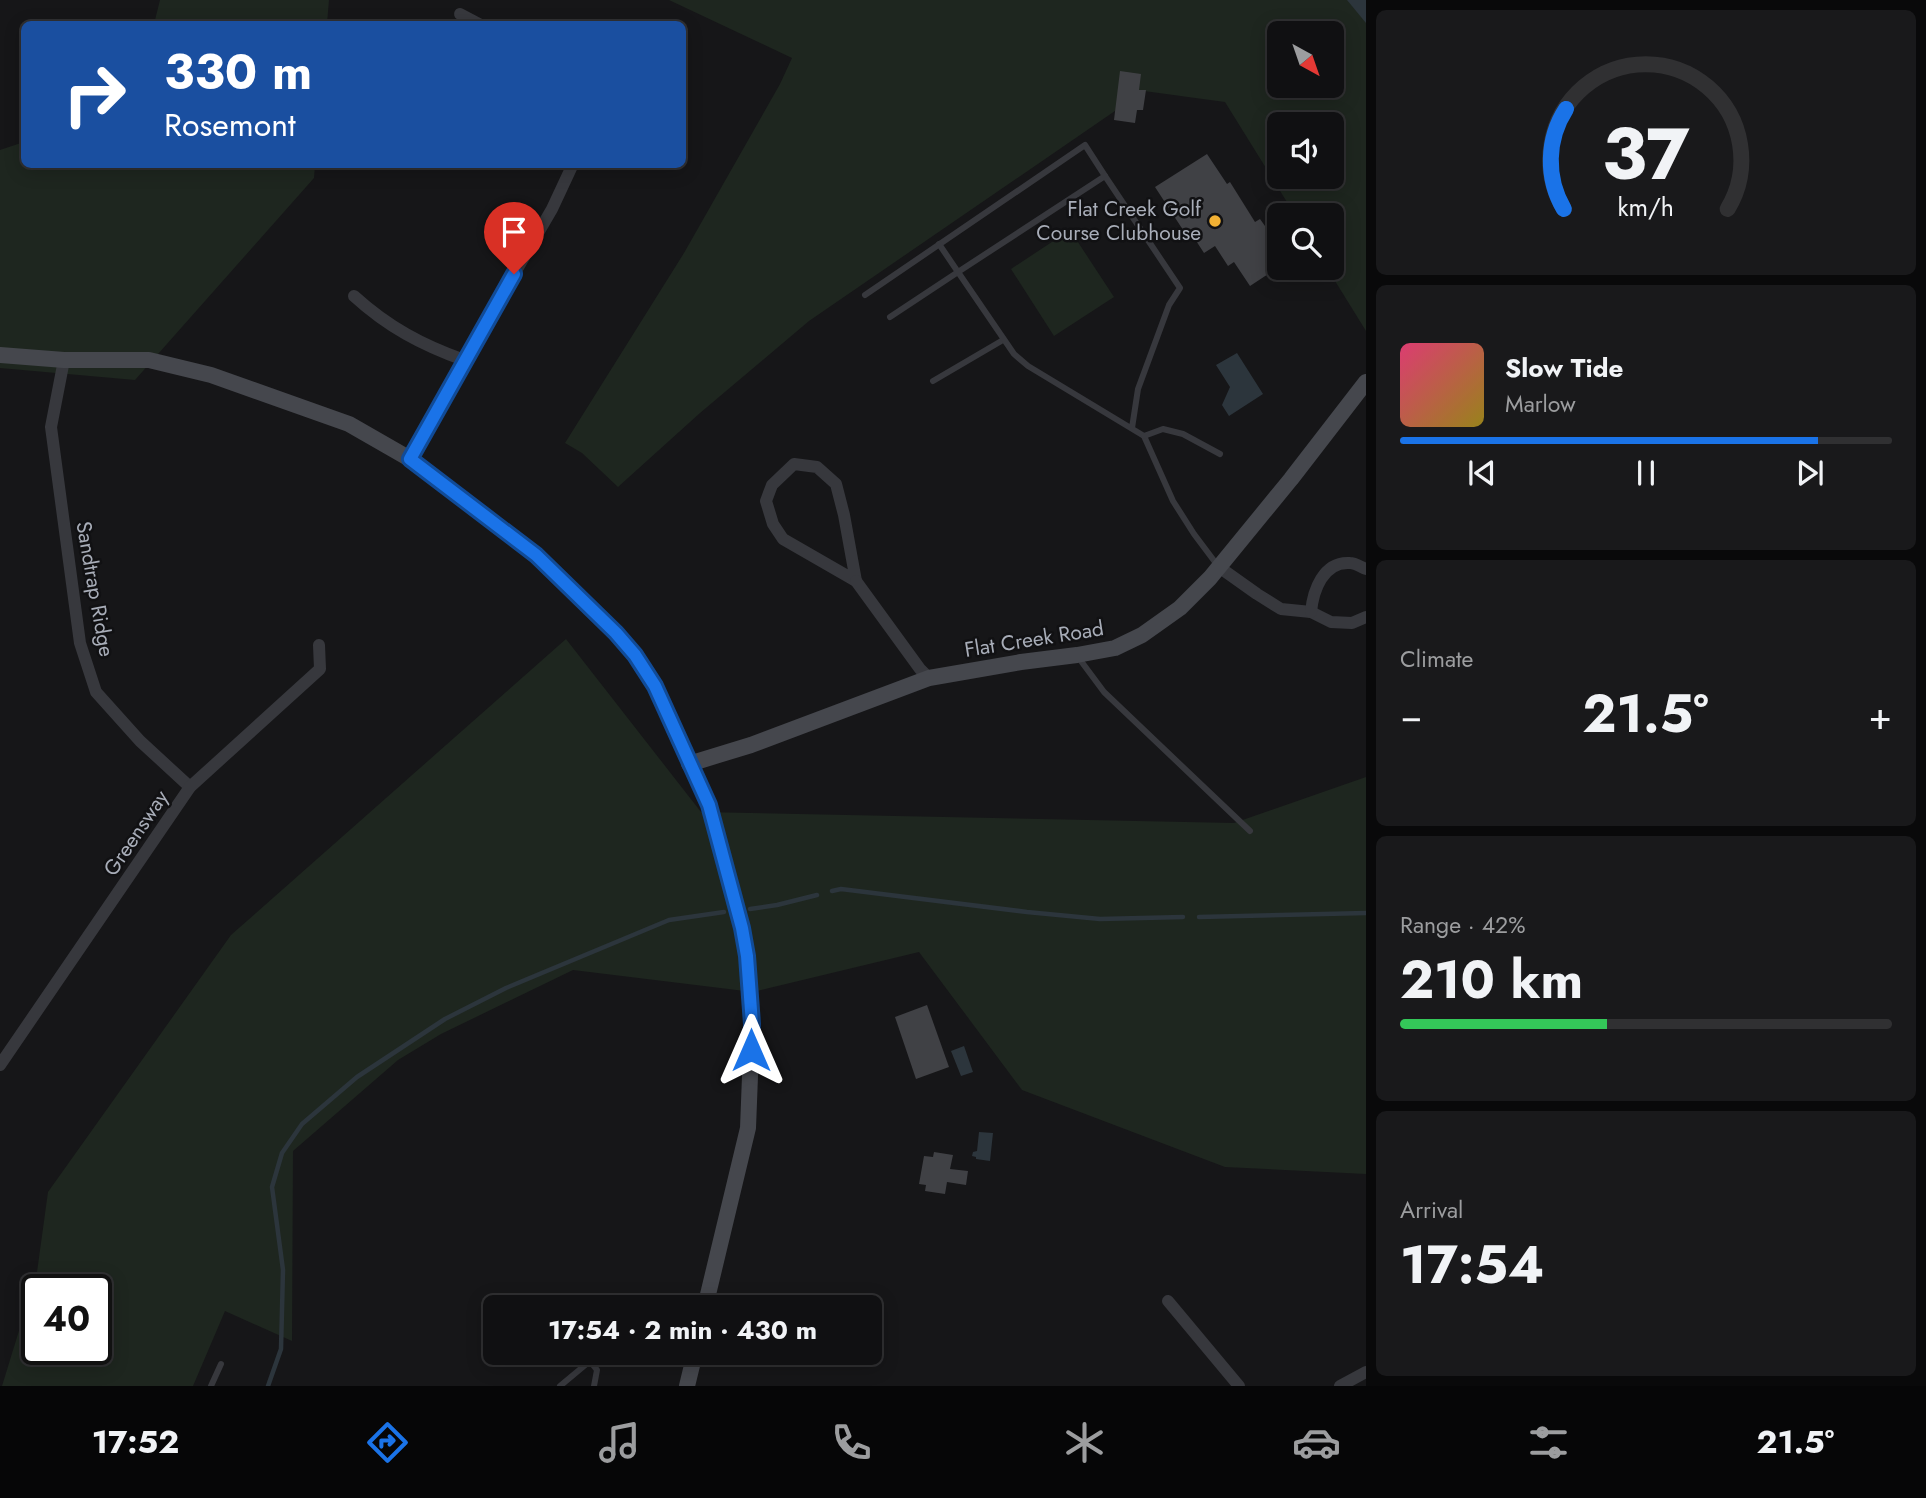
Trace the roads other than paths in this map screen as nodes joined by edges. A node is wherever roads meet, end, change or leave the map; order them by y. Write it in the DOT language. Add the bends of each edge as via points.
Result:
graph roads {
  1 [pos="460,14"];
  2 [pos="473,21"];
  3 [pos="571,168"];
  4 [pos="1105,177"];
  5 [pos="939,244"];
  6 [pos="958,272"];
  7 [pos="865,295"];
  8 [pos="354,296"];
  9 [pos="890,317"];
  10 [pos="1003,340"];
  11 [pos="0,355"];
  12 [pos="64,360"];
  13 [pos="464,360"];
  14 [pos="933,381"];
  15 [pos="1366,382"];
  16 [pos="1132,428"];
  17 [pos="1144,436"];
  18 [pos="1220,454"];
  19 [pos="410,459"];
  20 [pos="1219,567"];
  21 [pos="1366,569"];
  22 [pos="856,581"];
  23 [pos="1311,612"];
  24 [pos="1366,617"];
  25 [pos="319,645"];
  26 [pos="1077,655"];
  27 [pos="929,678"];
  28 [pos="689,764"];
  29 [pos="190,787"];
  30 [pos="1250,831"];
  31 [pos="0,1065"];
  32 [pos="708,1295"];
  33 [pos="1168,1301"];
  34 [pos="221,1364"];
  35 [pos="692,1365"];
  36 [pos="1366,1372"];
  37 [pos="211,1386"];
  38 [pos="561,1386"];
  39 [pos="594,1386"];
  40 [pos="687,1386"];
  41 [pos="1239,1386"];
  42 [pos="1340,1386"];
  1 -- 2 [label="street"];
  3 -- 13 [label="street"];
  4 -- 5 [label="lane" via="1085,145"];
  4 -- 6 [label="lane"];
  4 -- 16 [label="lane" via="1180,288 1169,305 1138,389"];
  5 -- 6 [label="lane"];
  5 -- 7 [label="lane"];
  6 -- 9 [label="lane"];
  6 -- 10 [label="lane"];
  8 -- 13 [label="street" via="405,334"];
  10 -- 14 [label="lane"];
  10 -- 16 [label="lane" via="1028,366"];
  11 -- 12 [label="street"];
  12 -- 19 [label="street" via="149,360 211,375 349,424"];
  12 -- 29 [label="street, Sandtrap Ridge" via="51,427 80,643 96,692"];
  13 -- 19 [label="street"];
  15 -- 20 [label="street, Flat Creek Road"];
  16 -- 17 [label="lane"];
  17 -- 18 [label="lane" via="1163,429 1183,433"];
  17 -- 20 [label="lane" via="1173,501"];
  19 -- 28 [label="street" via="536,555 616,633 655,686"];
  20 -- 23 [label="street" via="1281,609"];
  20 -- 26 [label="street, Flat Creek Road" via="1180,608 1142,635 1115,648"];
  21 -- 23 [label="street" via="1350,563 1332,566 1319,581"];
  22 -- 22 [label="street" via="783,539 773,524 766,501 772,485 794,464 817,467 836,484"];
  22 -- 27 [label="street"];
  23 -- 24 [label="street" via="1331,622 1352,623"];
  25 -- 29 [label="street, Greensway" via="320,669"];
  26 -- 27 [label="street, Flat Creek Road"];
  26 -- 30 [label="lane" via="1104,692"];
  27 -- 28 [label="street, Flat Creek Road"];
  28 -- 32 [label="street" via="709,805 742,928 752,1024 748,1128"];
  29 -- 31 [label="street, Greensway"];
  33 -- 41 [label="street"];
  34 -- 37 [label="lane"];
  35 -- 40 [label="street"];
  36 -- 42 [label="street"];
  38 -- 39 [label="lane" via="590,1361 597,1370"];
}
